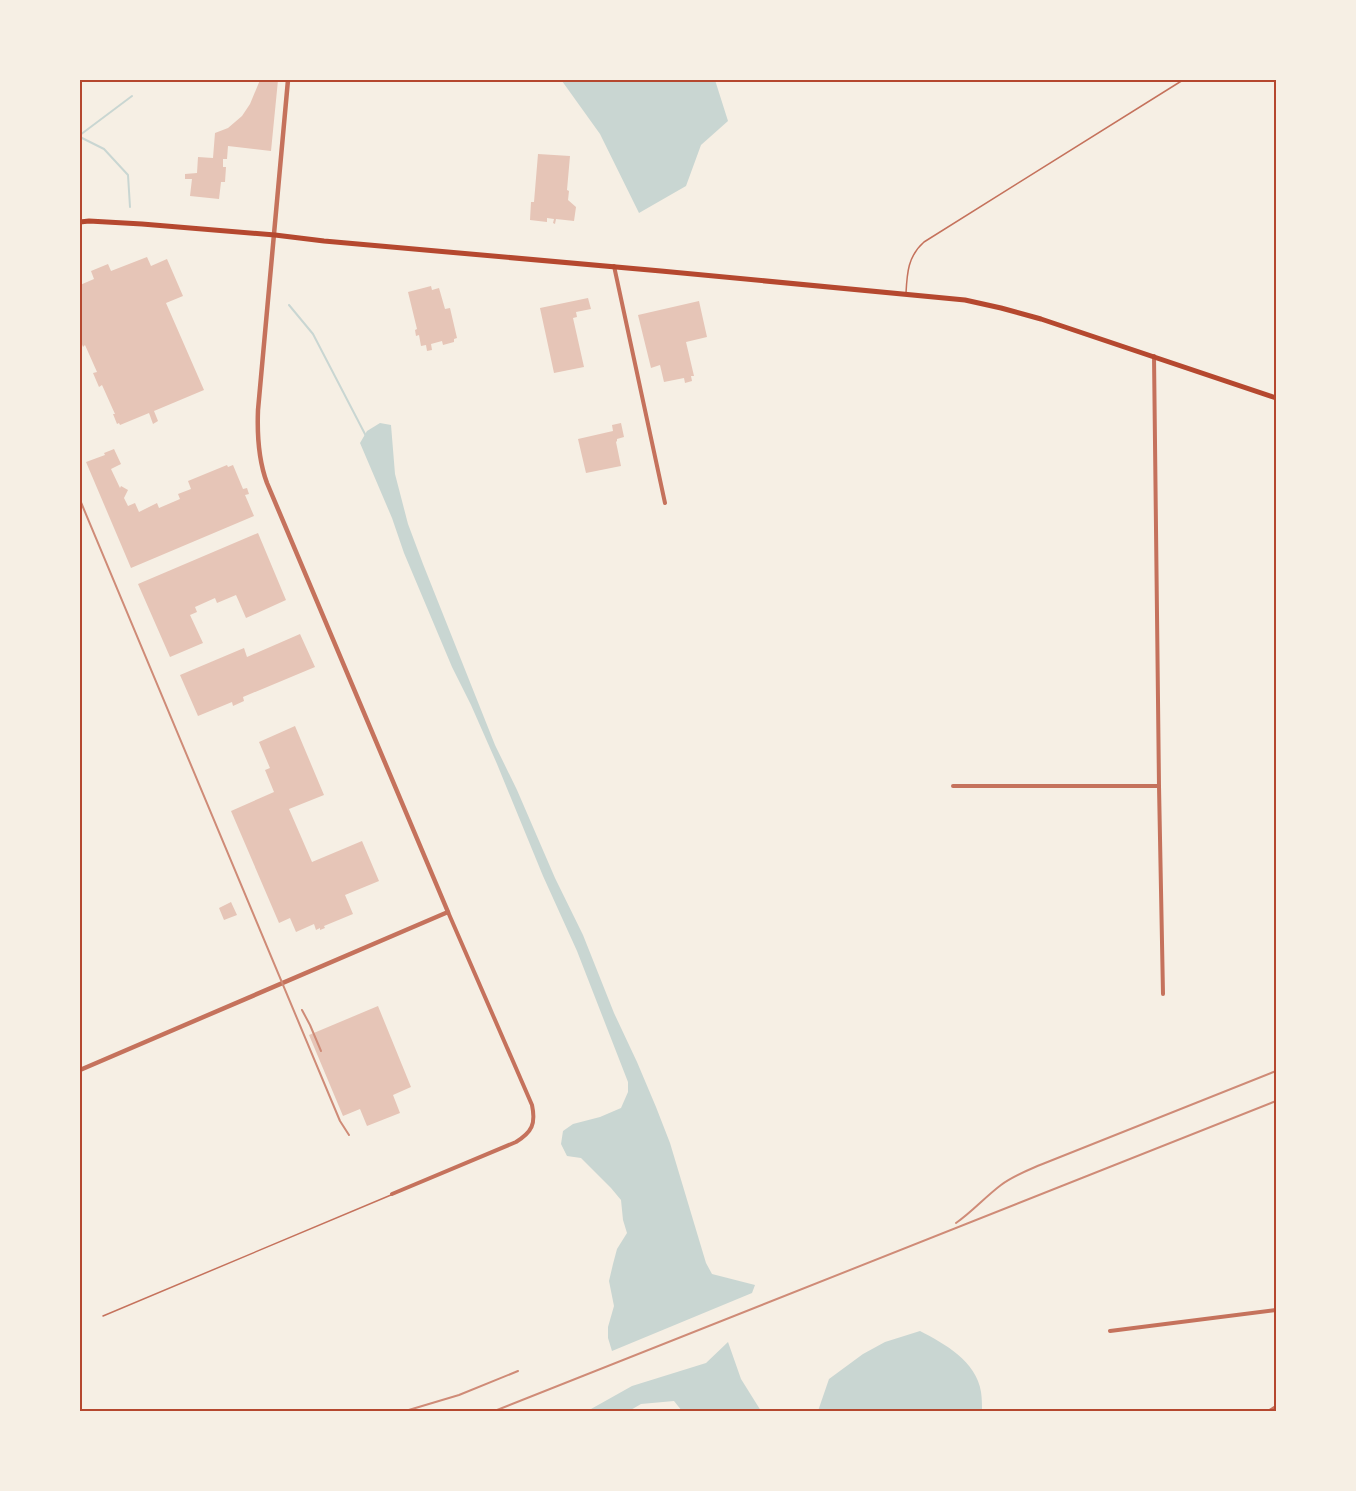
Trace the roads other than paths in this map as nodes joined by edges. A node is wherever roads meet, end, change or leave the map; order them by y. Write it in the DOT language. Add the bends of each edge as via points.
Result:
graph roads {
  1 [pos="288,80"];
  2 [pos="1184,80"];
  3 [pos="80,222"];
  4 [pos="275,235"];
  5 [pos="614,266"];
  6 [pos="905,295"];
  7 [pos="1154,356"];
  8 [pos="1276,398"];
  9 [pos="666,503"];
  10 [pos="953,786"];
  11 [pos="1159,786"];
  12 [pos="448,912"];
  13 [pos="1163,994"];
  14 [pos="80,1070"];
  15 [pos="392,1194"];
  16 [pos="1276,1310"];
  17 [pos="103,1316"];
  18 [pos="1110,1331"];
  19 [pos="1276,1407"];
  20 [pos="1268,1412"];
  1 -- 4 [label="street"];
  2 -- 6 [label="lane" via="924,242 910,262"];
  3 -- 4 [label="main road"];
  4 -- 5 [label="main road"];
  4 -- 12 [label="street" via="258,410 257,438 265,477"];
  5 -- 6 [label="main road"];
  5 -- 9 [label="street"];
  6 -- 7 [label="main road" via="965,300 1001,308"];
  7 -- 8 [label="main road"];
  7 -- 11 [label="street"];
  10 -- 11 [label="street"];
  11 -- 13 [label="street"];
  12 -- 14 [label="street"];
  12 -- 15 [label="street" via="534,1114 527,1136"];
  15 -- 17 [label="lane"];
  16 -- 18 [label="street"];
  19 -- 20 [label="street"];
}
